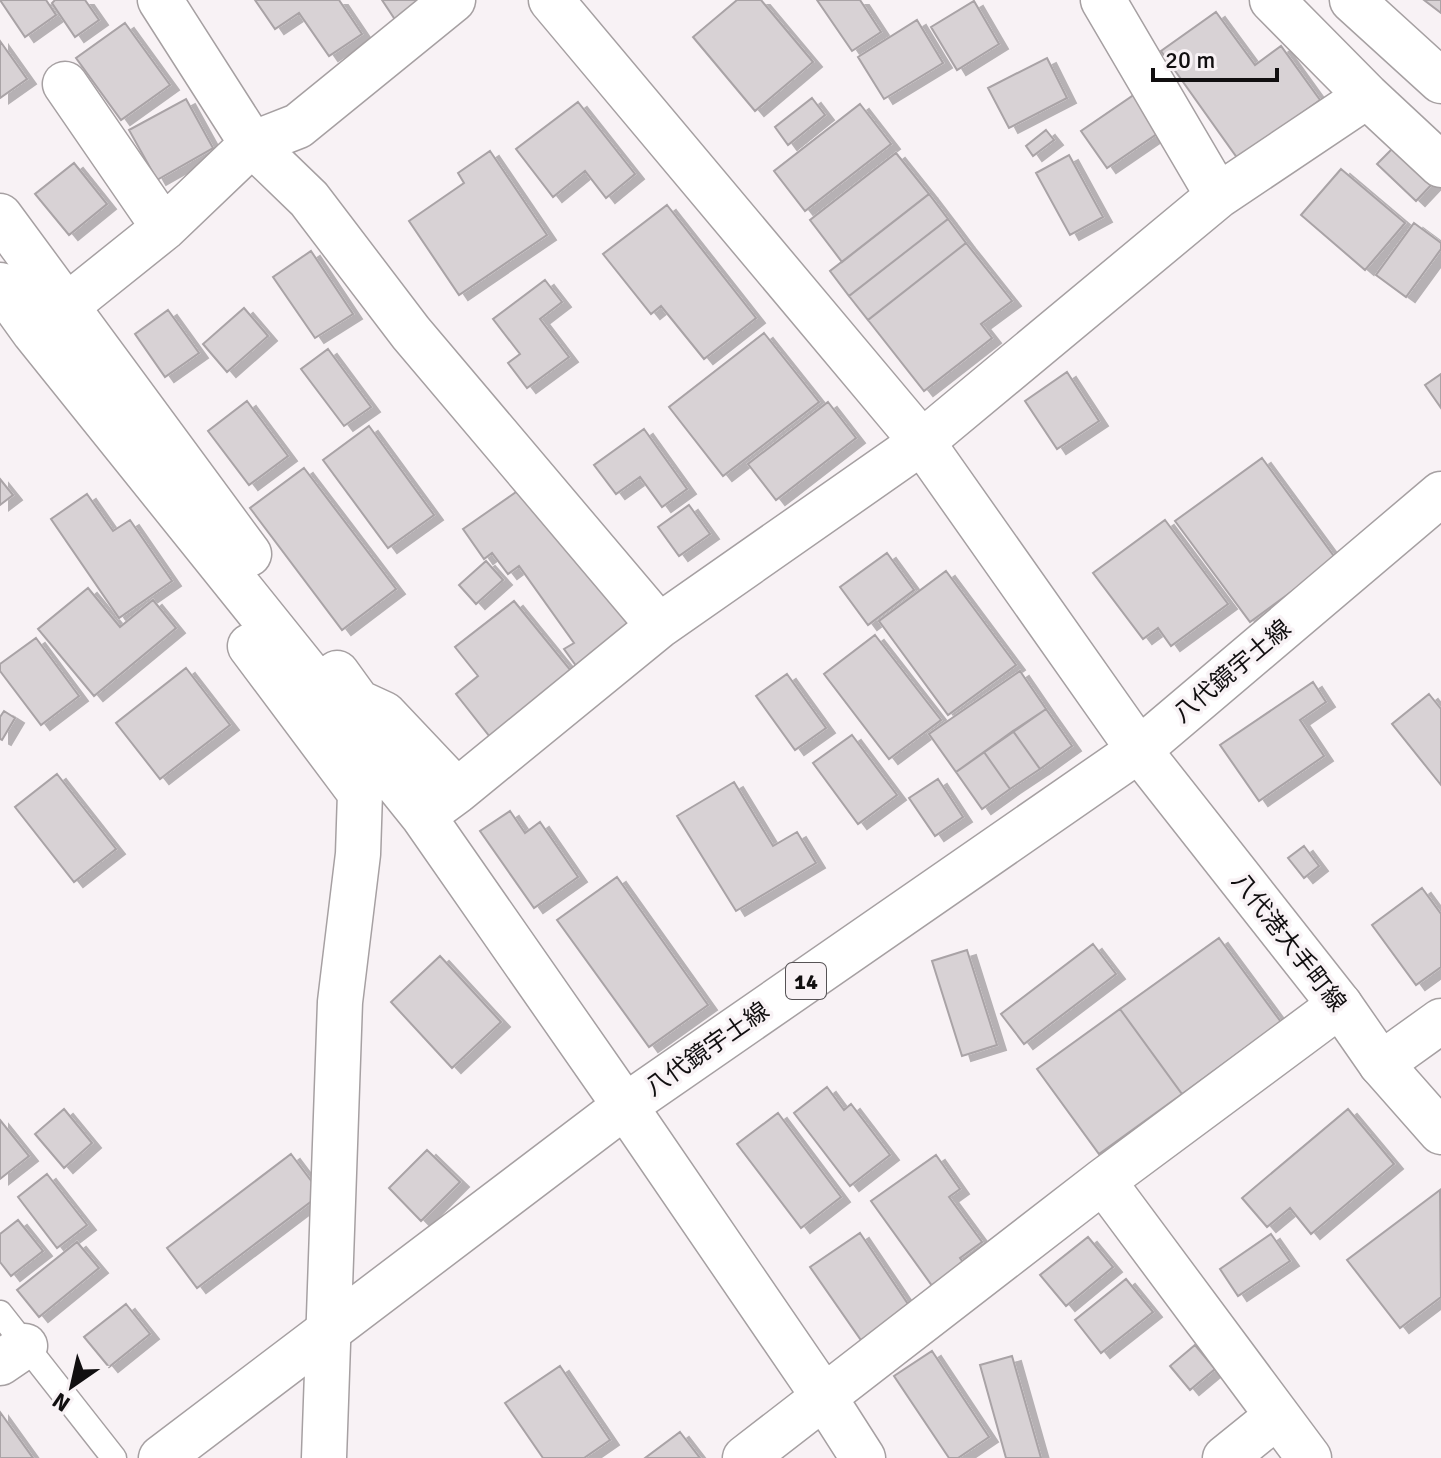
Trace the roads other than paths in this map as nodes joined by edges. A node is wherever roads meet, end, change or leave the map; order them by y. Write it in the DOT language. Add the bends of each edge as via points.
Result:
graph roads {
  1 [pos="160,0"];
  2 [pos="453,0"];
  3 [pos="551,0"];
  4 [pos="1103,0"];
  5 [pos="1272,0"];
  6 [pos="1352,0"];
  7 [pos="1441,81"];
  8 [pos="65,84"];
  9 [pos="1367,96"];
  10 [pos="252,144"];
  11 [pos="1441,165"];
  12 [pos="1218,196"];
  13 [pos="0,216"];
  14 [pos="164,228"];
  15 [pos="18,316"];
  16 [pos="922,442"];
  17 [pos="1441,494"];
  18 [pos="659,626"];
  19 [pos="1139,750"];
  20 [pos="440,803"];
  21 [pos="1340,1005"];
  22 [pos="1441,1021"];
  23 [pos="1381,1064"];
  24 [pos="625,1106"];
  25 [pos="1441,1132"];
  26 [pos="1103,1181"];
  27 [pos="329,1332"];
  28 [pos="8,1341"];
  29 [pos="824,1397"];
  30 [pos="1277,1416"];
  31 [pos="114,1458"];
  32 [pos="161,1458"];
  33 [pos="324,1458"];
  34 [pos="745,1458"];
  35 [pos="863,1458"];
  36 [pos="1225,1458"];
  37 [pos="1309,1458"];
  1 -- 10 [label="street"];
  2 -- 10 [label="street" via="298,126"];
  3 -- 16 [label="street, 八代港大手町線"];
  4 -- 12 [label="street"];
  5 -- 9 [label="street"];
  6 -- 7 [label="street"];
  8 -- 14 [label="street"];
  9 -- 11 [label="street"];
  9 -- 12 [label="street"];
  10 -- 14 [label="street"];
  10 -- 18 [label="street" via="309,199 411,333"];
  12 -- 16 [label="street"];
  13 -- 15 [label="street"];
  14 -- 15 [label="street"];
  15 -- 20 [label="street" via="358,702 384,714"];
  15 -- 27 [label="street" via="360,793 340,1002"];
  16 -- 18 [label="street"];
  16 -- 19 [label="street, 八代港大手町線"];
  17 -- 19 [label="street, 八代鏡宇土線 / 14"];
  18 -- 20 [label="street"];
  19 -- 21 [label="street, 八代港大手町線"];
  19 -- 24 [label="street, 八代鏡宇土線 / 14"];
  20 -- 24 [label="street"];
  21 -- 23 [label="street, 八代港大手町線"];
  21 -- 26 [label="street"];
  22 -- 23 [label="street"];
  23 -- 25 [label="street, 八代港大手町線"];
  24 -- 27 [label="street, 八代鏡宇土線 / 14"];
  24 -- 29 [label="street"];
  26 -- 29 [label="street"];
  26 -- 30 [label="street"];
  27 -- 32 [label="street, 八代鏡宇土線 / 14"];
  27 -- 33 [label="street"];
  28 -- 31 [label="lane"];
  29 -- 34 [label="street"];
  29 -- 35 [label="street"];
  30 -- 36 [label="street"];
  30 -- 37 [label="street"];
}
